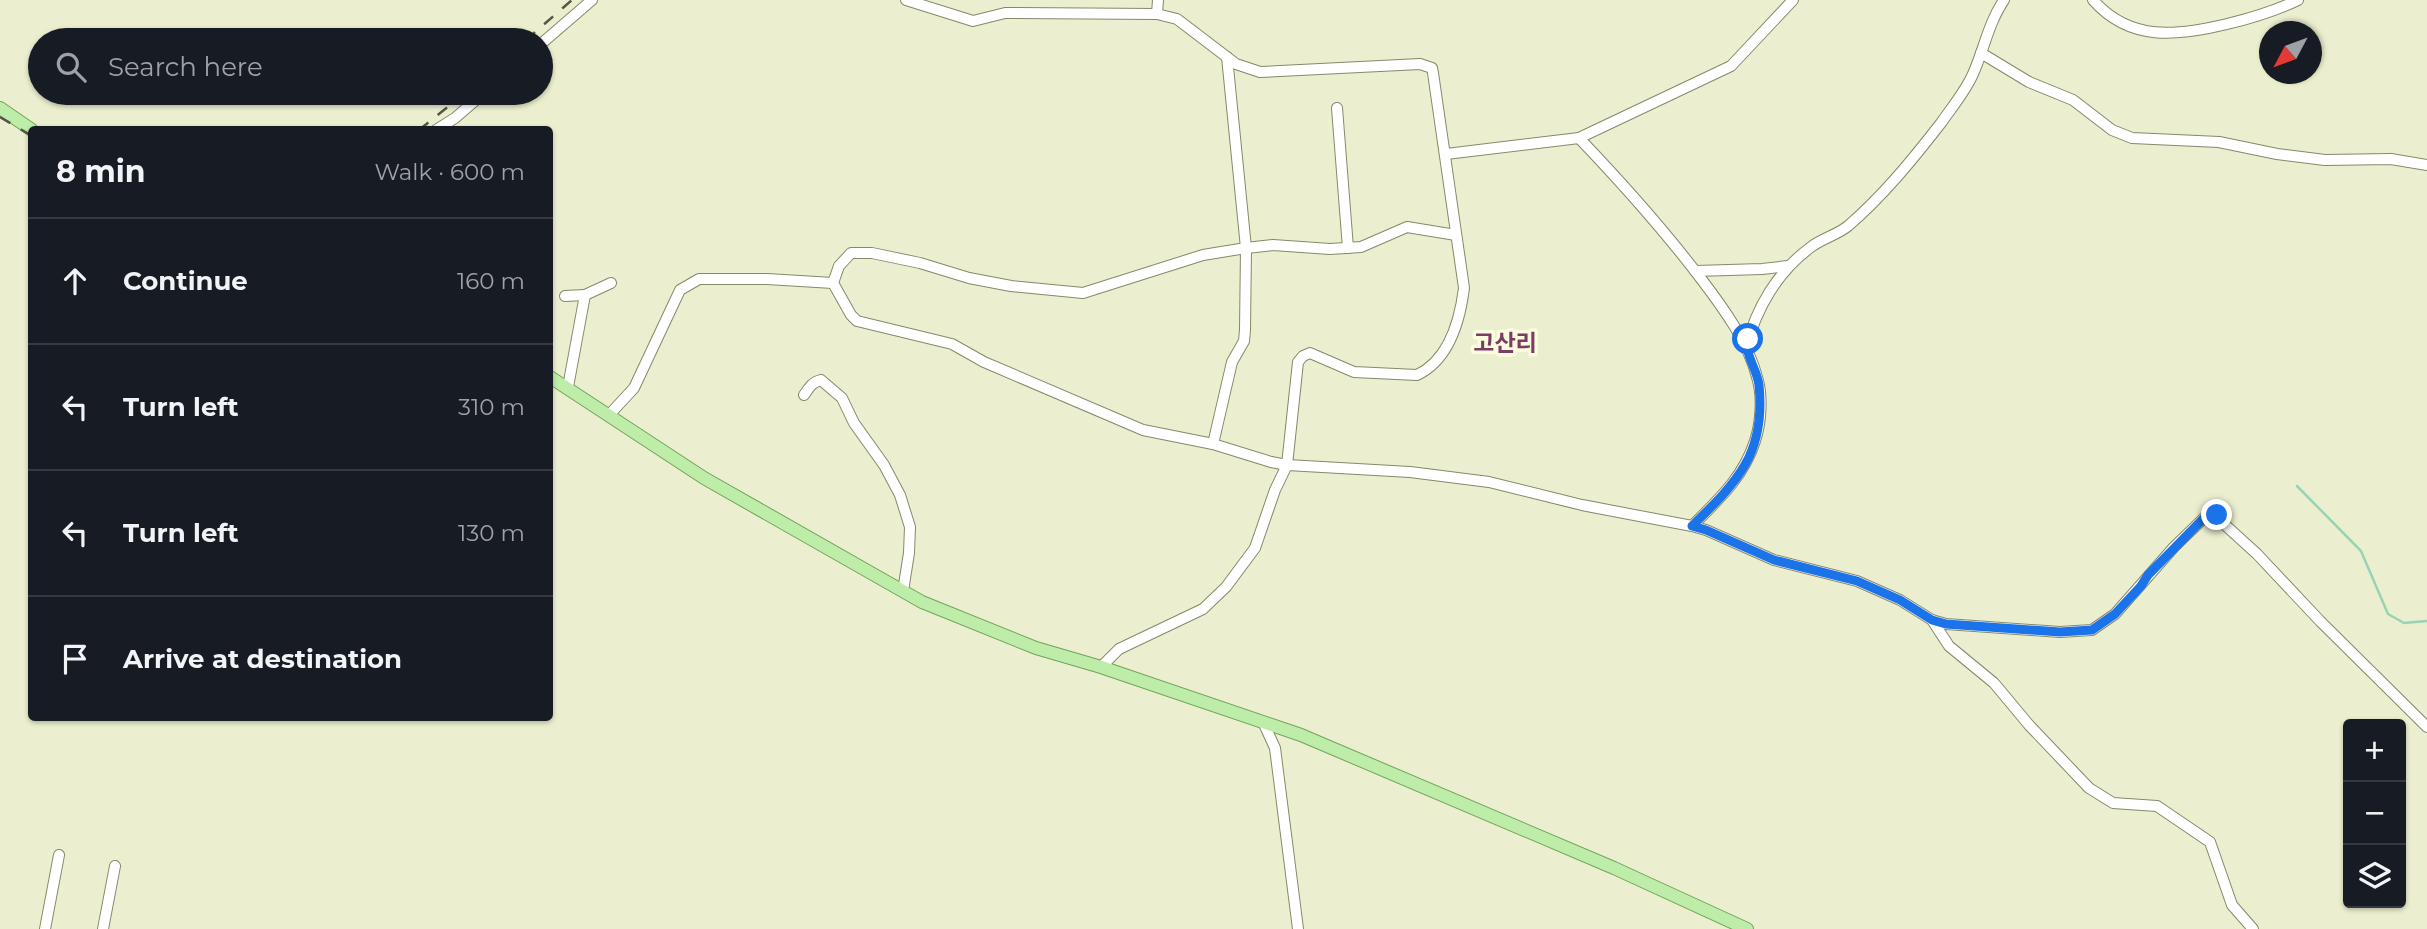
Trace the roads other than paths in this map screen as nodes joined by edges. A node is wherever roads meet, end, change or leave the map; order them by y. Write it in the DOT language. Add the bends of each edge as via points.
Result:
graph roads {
  1 [pos="592,0"];
  2 [pos="906,0"];
  3 [pos="1158,0"];
  4 [pos="1793,0"];
  5 [pos="2004,0"];
  6 [pos="2093,0"];
  7 [pos="2298,0"];
  8 [pos="1157,14"];
  9 [pos="553,34"];
  10 [pos="1981,53"];
  11 [pos="1227,57"];
  12 [pos="470,105"];
  13 [pos="0,108"];
  14 [pos="1337,108"];
  15 [pos="442,126"];
  16 [pos="28,127"];
  17 [pos="1579,138"];
  18 [pos="1446,154"];
  19 [pos="2427,165"];
  20 [pos="1456,235"];
  21 [pos="1348,247"];
  22 [pos="1246,248"];
  23 [pos="1788,266"];
  24 [pos="1695,271"];
  25 [pos="611,283"];
  26 [pos="833,283"];
  27 [pos="585,295"];
  28 [pos="565,296"];
  29 [pos="1746,348"];
  30 [pos="553,379"];
  31 [pos="568,387"];
  32 [pos="804,395"];
  33 [pos="609,415"];
  34 [pos="1213,444"];
  35 [pos="1287,465"];
  36 [pos="1692,526"];
  37 [pos="903,592"];
  38 [pos="1932,620"];
  39 [pos="1101,667"];
  40 [pos="1263,723"];
  41 [pos="2427,727"];
  42 [pos="59,855"];
  43 [pos="115,866"];
  44 [pos="45,929"];
  45 [pos="103,929"];
  46 [pos="1298,929"];
  47 [pos="1747,929"];
  48 [pos="2253,929"];
  1 -- 9 [label="street"];
  2 -- 8 [label="street" via="973,21 1005,13"];
  3 -- 8 [label="street"];
  4 -- 17 [label="street" via="1731,66"];
  5 -- 10 [label="street"];
  6 -- 7 [label="street" via="2134,29 2169,34 2263,15"];
  8 -- 11 [label="street" via="1177,19"];
  10 -- 19 [label="street" via="2029,82 2073,100 2112,130 2132,138 2219,142 2325,160 2391,159"];
  10 -- 23 [label="street" via="1957,101 1886,188 1847,227 1813,245"];
  11 -- 18 [label="street" via="1260,72 1426,65 1432,68"];
  11 -- 22 [label="street"];
  12 -- 15 [label="street"];
  13 -- 16 [label="main road"];
  14 -- 21 [label="street"];
  17 -- 18 [label="street"];
  17 -- 24 [label="street" via="1644,207"];
  18 -- 20 [label="street"];
  20 -- 21 [label="street" via="1407,227 1361,247"];
  20 -- 35 [label="street" via="1464,288 1447,348 1417,375 1354,372 1310,353 1303,356 1298,362"];
  21 -- 22 [label="street"];
  22 -- 26 [label="street" via="1203,255 1083,293 970,278 872,253 851,253 839,266"];
  22 -- 34 [label="street" via="1244,341 1232,362"];
  23 -- 24 [label="street"];
  23 -- 29 [label="street" via="1759,312"];
  24 -- 29 [label="street"];
  25 -- 27 [label="street"];
  26 -- 33 [label="street" via="699,279 688,285 680,290 634,388"];
  26 -- 34 [label="street" via="857,321 952,344 1143,430"];
  27 -- 28 [label="street"];
  27 -- 31 [label="street"];
  29 -- 36 [label="street" via="1759,381 1755,441 1728,491"];
  30 -- 31 [label="main road"];
  31 -- 33 [label="main road"];
  32 -- 37 [label="street" via="821,380 842,398 900,495 909,527"];
  33 -- 37 [label="main road" via="693,471"];
  34 -- 35 [label="street"];
  35 -- 36 [label="street" via="1489,482"];
  35 -- 39 [label="street" via="1260,539 1226,587 1203,609 1119,649"];
  36 -- 38 [label="street" via="1774,560 1857,581"];
  37 -- 39 [label="main road" via="1035,648"];
  38 -- 41 [label="street" via="2060,632 2092,630 2115,614 2174,547 2213,514"];
  38 -- 48 [label="street" via="1949,646 1994,683 2089,788 2113,803 2157,806 2210,842 2232,905"];
  39 -- 40 [label="main road"];
  40 -- 46 [label="street" via="1275,748"];
  40 -- 47 [label="main road" via="1464,804"];
  42 -- 44 [label="street"];
  43 -- 45 [label="street"];
}
